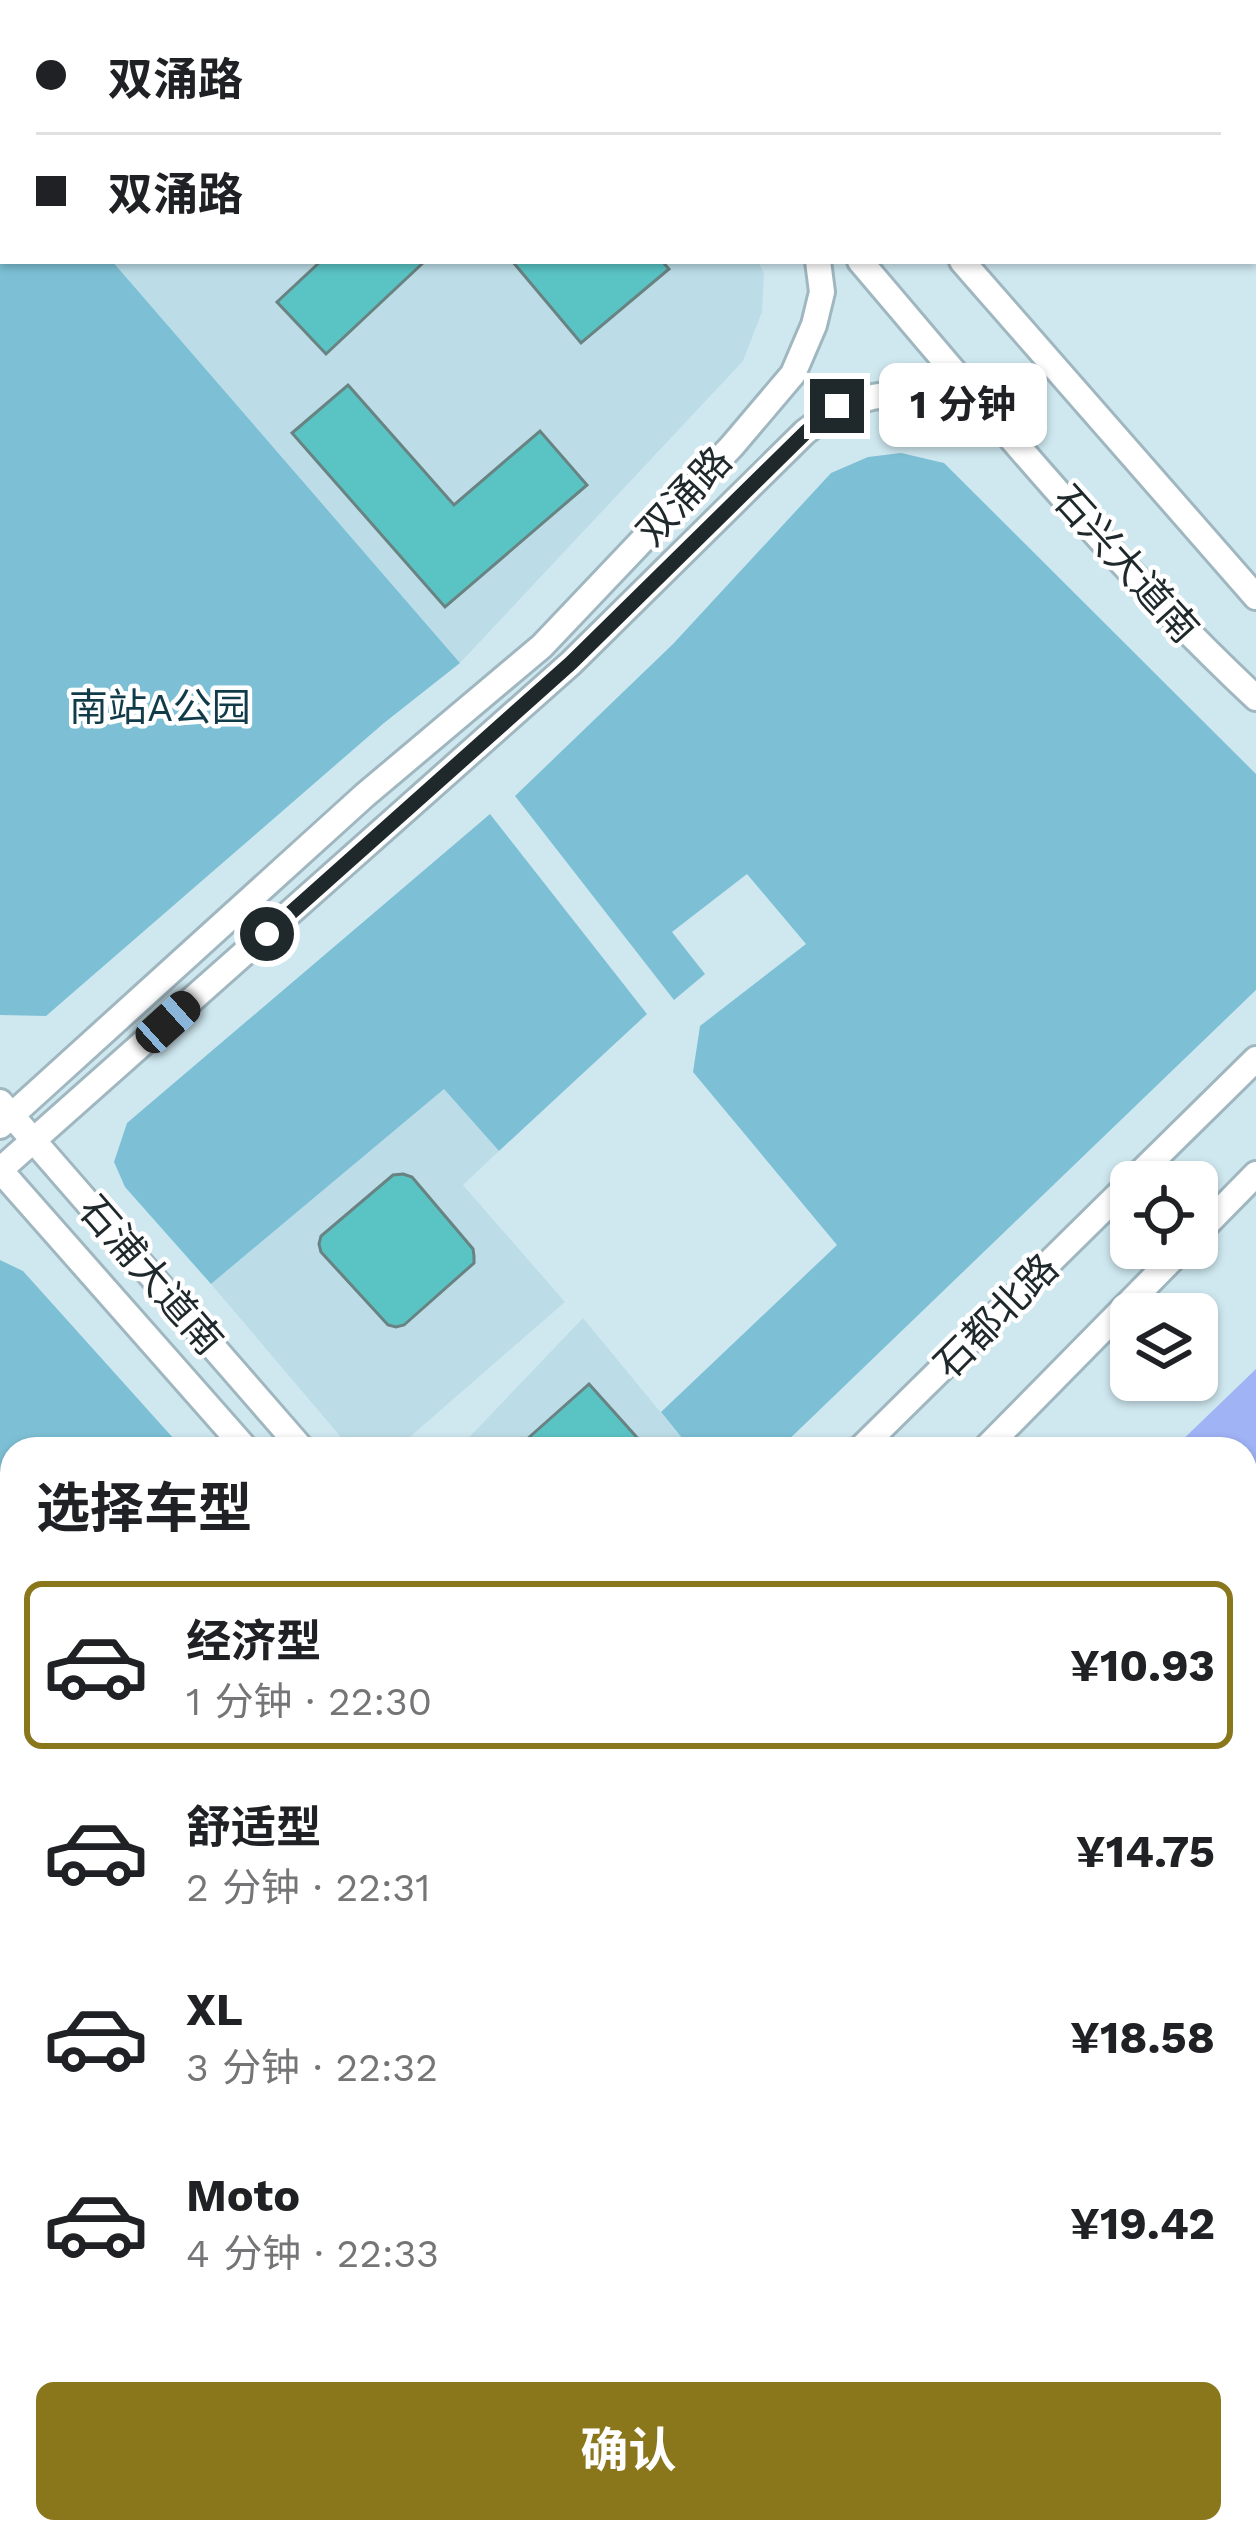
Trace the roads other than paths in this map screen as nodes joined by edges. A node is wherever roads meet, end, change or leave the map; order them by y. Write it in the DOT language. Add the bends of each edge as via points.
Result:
graph roads {
  1 [pos="818,264"];
  2 [pos="863,264"];
  3 [pos="965,264"];
  4 [pos="986,264"];
  5 [pos="1018,326"];
  6 [pos="997,423"];
  7 [pos="1256,597"];
  8 [pos="1252,691"];
  9 [pos="1256,1059"];
  10 [pos="4,1114"];
  11 [pos="36,1141"];
  12 [pos="1152,1161"];
  13 [pos="0,1170"];
  14 [pos="1256,1174"];
  15 [pos="1110,1203"];
  16 [pos="1218,1213"];
  17 [pos="1162,1269"];
  18 [pos="235,1437"];
  19 [pos="292,1437"];
  20 [pos="872,1437"];
  21 [pos="997,1437"];
  1 -- 10 [label="main road, 双涌路" via="822,292 793,374 542,646"];
  2 -- 6 [label="main road, 石兴大道南"];
  3 -- 5 [label="main road, 石兴大道南"];
  4 -- 5 [label="main road"];
  5 -- 7 [label="main road, 石兴大道南"];
  6 -- 8 [label="main road, 石兴大道南" via="1208,654"];
  6 -- 11 [label="main road, 双涌路" via="925,396 880,394 837,406 571,663"];
  9 -- 12 [label="main road, 石都北路"];
  10 -- 11 [label="main road, 石浦大道南"];
  11 -- 13 [label="main road, 双涌路"];
  11 -- 19 [label="main road, 石浦大道南"];
  13 -- 18 [label="main road, 石浦大道南"];
  14 -- 16 [label="main road"];
  15 -- 20 [label="main road, 石都北路"];
  17 -- 21 [label="main road"];
}
